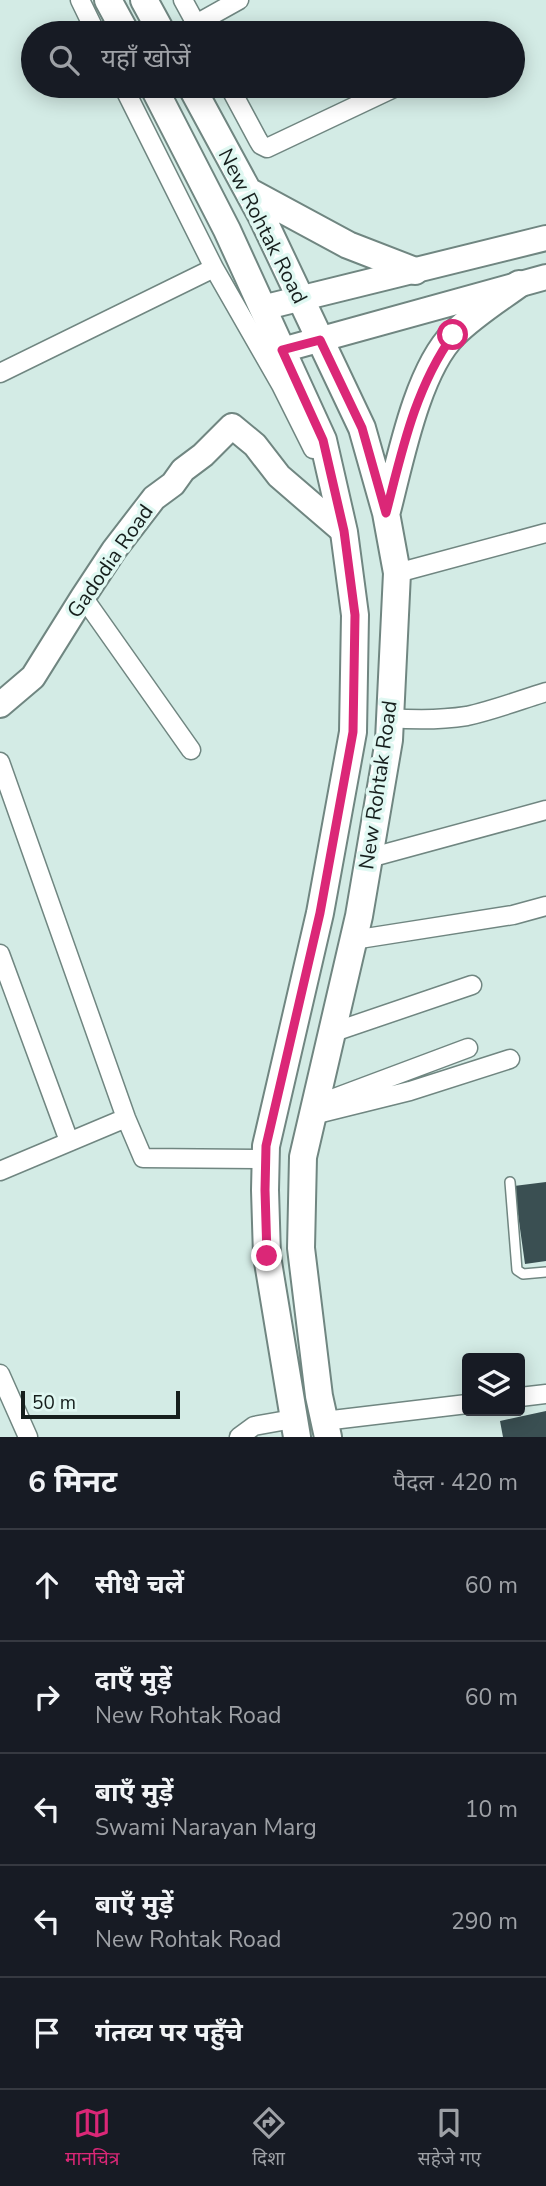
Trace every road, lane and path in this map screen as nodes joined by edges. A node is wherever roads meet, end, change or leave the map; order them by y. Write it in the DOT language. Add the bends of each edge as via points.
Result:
graph roads {
  1 [pos="80,0"];
  2 [pos="108,0"];
  3 [pos="144,0"];
  4 [pos="183,0"];
  5 [pos="239,0"];
  6 [pos="90,21"];
  7 [pos="119,21"];
  8 [pos="155,21"];
  9 [pos="194,21"];
  10 [pos="209,21"];
  11 [pos="129,98"];
  12 [pos="159,98"];
  13 [pos="198,98"];
  14 [pos="235,98"];
  15 [pos="373,98"];
  16 [pos="248,191"];
  17 [pos="546,238"];
  18 [pos="214,268"];
  19 [pos="415,271"];
  20 [pos="546,277"];
  21 [pos="519,284"];
  22 [pos="301,299"];
  23 [pos="262,308"];
  24 [pos="320,340"];
  25 [pos="282,350"];
  26 [pos="0,373"];
  27 [pos="386,513"];
  28 [pos="338,526"];
  29 [pos="546,533"];
  30 [pos="397,573"];
  31 [pos="83,597"];
  32 [pos="546,692"];
  33 [pos="0,705"];
  34 [pos="390,718"];
  35 [pos="191,750"];
  36 [pos="0,762"];
  37 [pos="546,810"];
  38 [pos="369,858"];
  39 [pos="546,906"];
  40 [pos="353,940"];
  41 [pos="0,954"];
  42 [pos="472,985"];
  43 [pos="331,1033"];
  44 [pos="468,1048"];
  45 [pos="510,1059"];
  46 [pos="314,1110"];
  47 [pos="126,1118"];
  48 [pos="69,1141"];
  49 [pos="266,1159"];
  50 [pos="0,1171"];
  51 [pos="510,1182"];
  52 [pos="546,1272"];
  53 [pos="0,1374"];
  54 [pos="546,1394"];
  55 [pos="525,1396"];
  56 [pos="462,1405"];
  57 [pos="295,1428"];
  58 [pos="326,1429"];
  59 [pos="28,1437"];
  60 [pos="239,1437"];
  1 -- 6 [label="street"];
  2 -- 7 [label="main road"];
  3 -- 8 [label="main road"];
  4 -- 9 [label="street"];
  5 -- 10 [label="street"];
  11 -- 18 [label="street"];
  12 -- 23 [label="main road, New Rohtak Road"];
  13 -- 16 [label="main road, New Rohtak Road"];
  14 -- 15 [label="street" via="267,148"];
  16 -- 19 [label="main road" via="348,245"];
  16 -- 22 [label="main road, New Rohtak Road"];
  17 -- 19 [label="main road"];
  18 -- 26 [label="street"];
  18 -- 28 [label="street" via="312,446"];
  19 -- 22 [label="main road"];
  20 -- 21 [label="main road"];
  21 -- 24 [label="main road"];
  21 -- 27 [label="main road" via="453,335 439,354 407,431"];
  22 -- 23 [label="main road"];
  22 -- 24 [label="main road, New Rohtak Road"];
  23 -- 25 [label="main road, New Rohtak Road"];
  24 -- 25 [label="main road"];
  24 -- 27 [label="main road, New Rohtak Road" via="362,428"];
  25 -- 28 [label="main road, New Rohtak Road" via="323,440"];
  27 -- 30 [label="main road, New Rohtak Road"];
  28 -- 31 [label="main road, Gadodia Road" via="279,476 255,445 232,426 154,498"];
  28 -- 49 [label="main road, New Rohtak Road" via="355,615 353,732 320,913"];
  29 -- 30 [label="street"];
  30 -- 34 [label="main road, New Rohtak Road"];
  31 -- 33 [label="main road, Gadodia Road" via="33,677"];
  31 -- 35 [label="street"];
  32 -- 34 [label="street" via="464,716"];
  34 -- 38 [label="main road, New Rohtak Road"];
  36 -- 47 [label="street"];
  37 -- 38 [label="street"];
  38 -- 40 [label="main road, New Rohtak Road"];
  39 -- 40 [label="street"];
  40 -- 43 [label="main road, New Rohtak Road"];
  41 -- 48 [label="street"];
  42 -- 43 [label="street"];
  43 -- 46 [label="main road, New Rohtak Road"];
  44 -- 46 [label="street"];
  45 -- 46 [label="street" via="410,1091"];
  46 -- 58 [label="main road, New Rohtak Road" via="303,1157 301,1248"];
  47 -- 48 [label="street"];
  47 -- 49 [label="street" via="143,1158"];
  48 -- 50 [label="street"];
  49 -- 57 [label="main road, New Rohtak Road" via="267,1256"];
  51 -- 52 [label="lane" via="517,1270 523,1274"];
  53 -- 59 [label="street"];
  54 -- 55 [label="street"];
  56 -- 58 [label="street"];
  57 -- 60 [label="street" via="254,1426"];
}
